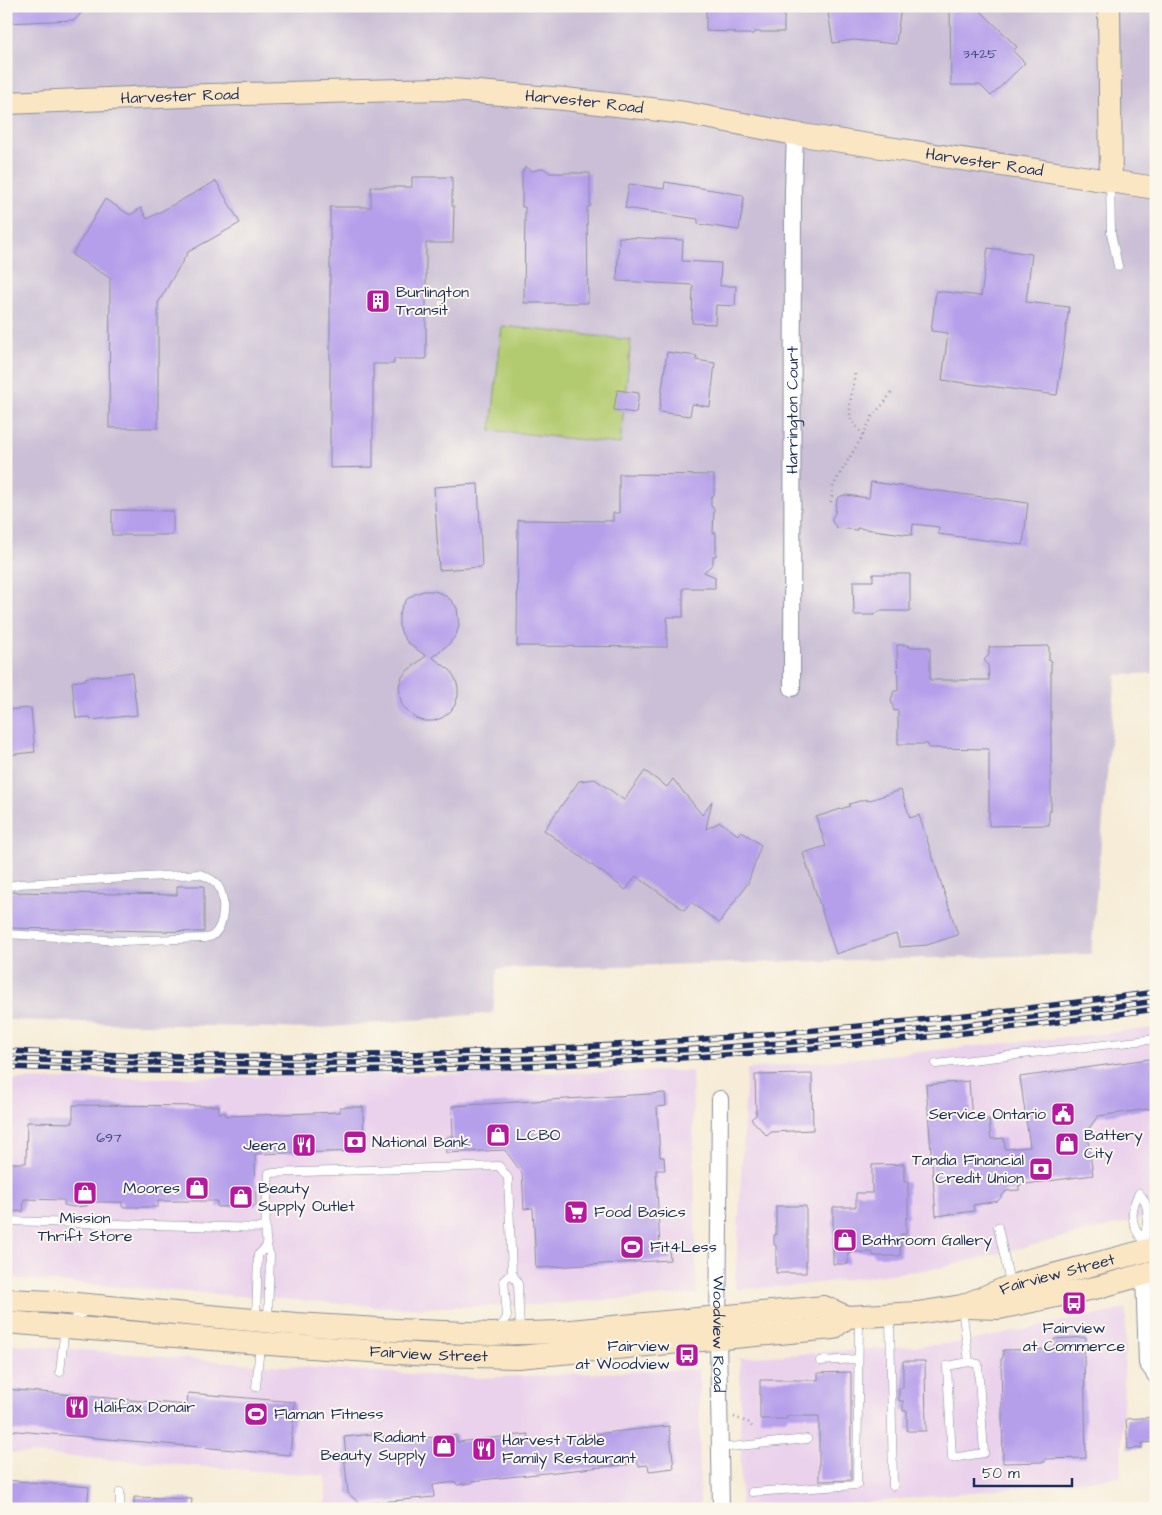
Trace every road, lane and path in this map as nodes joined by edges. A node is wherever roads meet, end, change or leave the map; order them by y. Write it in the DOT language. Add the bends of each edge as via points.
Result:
graph roads {
  1 [pos="1109,6"];
  2 [pos="6,103"];
  3 [pos="795,134"];
  4 [pos="1110,181"];
  5 [pos="1156,188"];
  6 [pos="1118,266"];
  7 [pos="855,374"];
  8 [pos="892,391"];
  9 [pos="863,435"];
  10 [pos="831,502"];
  11 [pos="792,688"];
  12 [pos="6,887"];
  13 [pos="6,934"];
  14 [pos="1156,1039"];
  15 [pos="936,1064"];
  16 [pos="720,1099"];
  17 [pos="6,1221"];
  18 [pos="998,1227"];
  19 [pos="266,1228"];
  20 [pos="266,1247"];
  21 [pos="1147,1259"];
  22 [pos="512,1273"];
  23 [pos="1011,1286"];
  24 [pos="6,1300"];
  25 [pos="92,1305"];
  26 [pos="962,1306"];
  27 [pos="890,1314"];
  28 [pos="718,1316"];
  29 [pos="853,1317"];
  30 [pos="6,1322"];
  31 [pos="64,1326"];
  32 [pos="268,1333"];
  33 [pos="718,1339"];
  34 [pos="500,1343"];
  35 [pos="858,1359"];
  36 [pos="820,1361"];
  37 [pos="969,1362"];
  38 [pos="60,1372"];
  39 [pos="1156,1376"];
  40 [pos="256,1387"];
  41 [pos="720,1416"];
  42 [pos="752,1427"];
  43 [pos="807,1439"];
  44 [pos="720,1448"];
  45 [pos="893,1486"];
  46 [pos="120,1492"];
  47 [pos="752,1492"];
  48 [pos="120,1509"];
  49 [pos="721,1509"];
  1 -- 4 [label="main road"];
  2 -- 3 [label="main road, Harvester Road" via="439,89 565,99 685,114"];
  3 -- 4 [label="main road, Harvester Road"];
  3 -- 11 [label="street, Harrington Court"];
  4 -- 5 [label="main road, Harvester Road"];
  4 -- 6 [label="lane" via="1111,233"];
  7 -- 9 [label="path" via="850,418"];
  8 -- 9 [label="path" via="873,415"];
  9 -- 10 [label="path" via="834,486"];
  12 -- 13 [label="lane" via="200,874 215,882 223,906 222,920 212,937 122,941"];
  14 -- 15 [label="lane"];
  16 -- 28 [label="street, Woodview Road"];
  17 -- 19 [label="lane"];
  18 -- 23 [label="lane"];
  19 -- 20 [label="lane"];
  19 -- 22 [label="lane" via="269,1173 499,1166 508,1178"];
  20 -- 32 [label="lane" via="270,1255"];
  20 -- 32 [label="lane" via="258,1255"];
  21 -- 21 [label="lane" via="1146,1200 1139,1193 1133,1204 1134,1229"];
  21 -- 23 [label="main road, Fairview Street"];
  21 -- 26 [label="main road, Fairview Street" via="1074,1292 999,1308"];
  21 -- 39 [label="street" via="1147,1363"];
  22 -- 34 [label="lane" via="518,1284"];
  22 -- 34 [label="lane" via="504,1280 507,1316 501,1326"];
  23 -- 26 [label="main road, Fairview Street"];
  24 -- 25 [label="main road, Fairview Street"];
  25 -- 31 [label="lane"];
  25 -- 32 [label="main road, Fairview Street" via="231,1318"];
  26 -- 27 [label="main road, Fairview Street"];
  26 -- 37 [label="lane"];
  27 -- 29 [label="main road, Fairview Street"];
  27 -- 45 [label="lane"];
  28 -- 29 [label="main road, Fairview Street" via="824,1307"];
  28 -- 33 [label="street, Woodview Road"];
  28 -- 34 [label="main road, Fairview Street" via="560,1332"];
  29 -- 33 [label="main road, Fairview Street" via="833,1328"];
  29 -- 35 [label="lane"];
  30 -- 31 [label="main road, Fairview Street"];
  31 -- 32 [label="main road, Fairview Street"];
  31 -- 38 [label="lane"];
  32 -- 34 [label="main road, Fairview Street" via="429,1355"];
  32 -- 40 [label="lane"];
  33 -- 34 [label="main road, Fairview Street" via="548,1356"];
  33 -- 41 [label="street, Woodview Road"];
  35 -- 36 [label="lane"];
  35 -- 47 [label="lane" via="857,1485"];
  37 -- 37 [label="lane" via="947,1366 952,1458 984,1453 978,1364"];
  41 -- 42 [label="path" via="738,1418"];
  41 -- 44 [label="street, Woodview Road"];
  43 -- 44 [label="lane"];
  44 -- 49 [label="street, Woodview Road"];
  46 -- 48 [label="lane"];
}
